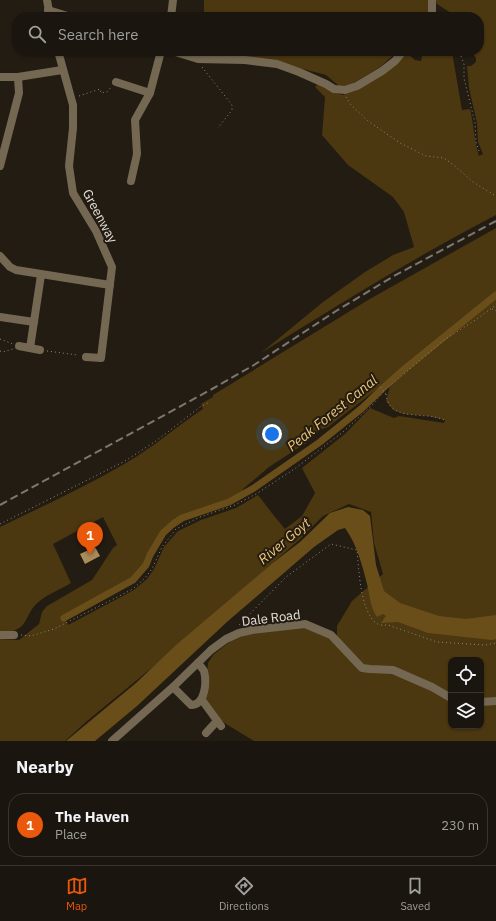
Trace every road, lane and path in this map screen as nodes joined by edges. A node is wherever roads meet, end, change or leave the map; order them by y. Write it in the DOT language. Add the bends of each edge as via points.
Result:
graph roads {
  1 [pos="47,0"];
  2 [pos="173,0"];
  3 [pos="432,0"];
  4 [pos="49,12"];
  5 [pos="172,12"];
  6 [pos="432,12"];
  7 [pos="59,56"];
  8 [pos="160,56"];
  9 [pos="189,56"];
  10 [pos="399,56"];
  11 [pos="461,56"];
  12 [pos="199,59"];
  13 [pos="62,70"];
  14 [pos="0,77"];
  15 [pos="18,77"];
  16 [pos="116,82"];
  17 [pos="345,90"];
  18 [pos="150,93"];
  19 [pos="71,98"];
  20 [pos="218,128"];
  21 [pos="479,152"];
  22 [pos="0,166"];
  23 [pos="131,182"];
  24 [pos="496,196"];
  25 [pos="0,256"];
  26 [pos="41,275"];
  27 [pos="110,285"];
  28 [pos="496,306"];
  29 [pos="492,308"];
  30 [pos="496,311"];
  31 [pos="0,317"];
  32 [pos="34,322"];
  33 [pos="0,339"];
  34 [pos="19,346"];
  35 [pos="30,348"];
  36 [pos="40,350"];
  37 [pos="0,352"];
  38 [pos="86,357"];
  39 [pos="378,384"];
  40 [pos="208,403"];
  41 [pos="445,420"];
  42 [pos="0,524"];
  43 [pos="237,628"];
  44 [pos="14,635"];
  45 [pos="0,636"];
  46 [pos="496,643"];
  47 [pos="198,663"];
  48 [pos="173,687"];
  49 [pos="448,696"];
  50 [pos="202,700"];
  51 [pos="496,701"];
  52 [pos="484,702"];
  53 [pos="206,733"];
  54 [pos="112,741"];
  1 -- 4 [label="street"];
  2 -- 5 [label="street"];
  3 -- 6 [label="street"];
  7 -- 13 [label="street, Greenway"];
  8 -- 18 [label="street"];
  9 -- 12 [label="street"];
  10 -- 17 [label="street" via="382,71"];
  11 -- 21 [label="path"];
  12 -- 17 [label="street" via="277,64 334,89"];
  12 -- 20 [label="path" via="204,70 232,105 232,110"];
  13 -- 15 [label="street"];
  13 -- 19 [label="street, Greenway"];
  14 -- 15 [label="street"];
  15 -- 22 [label="street" via="19,93"];
  16 -- 18 [label="street"];
  16 -- 19 [label="path" via="107,92 101,93 100,89"];
  17 -- 24 [label="path" via="344,95 351,105 368,121 400,143 426,156 444,158 472,182"];
  18 -- 23 [label="street" via="135,120 137,154"];
  19 -- 27 [label="street, Greenway" via="73,128 69,166 73,193 96,231 112,267"];
  25 -- 26 [label="street" via="7,265 16,270"];
  26 -- 27 [label="street"];
  26 -- 32 [label="street"];
  27 -- 38 [label="street, Greenway" via="101,358"];
  28 -- 29 [label="path"];
  29 -- 30 [label="path"];
  29 -- 44 [label="path" via="444,340 385,390 343,432 293,470 235,505 176,529 162,547 152,569 133,589 54,629 31,636"];
  31 -- 32 [label="street"];
  32 -- 35 [label="street"];
  33 -- 34 [label="path"];
  34 -- 35 [label="street"];
  34 -- 37 [label="path"];
  35 -- 36 [label="street"];
  36 -- 38 [label="path"];
  39 -- 41 [label="path, bridge" via="393,410"];
  40 -- 42 [label="path" via="200,406 156,441 125,461"];
  43 -- 46 [label="path" via="286,578 331,544 356,550 363,596 368,611 376,623 437,642 485,645"];
  44 -- 45 [label="street"];
  47 -- 48 [label="street, Dale Road"];
  47 -- 49 [label="street, Dale Road" via="226,639 239,633 305,624 331,635 362,668 393,670"];
  47 -- 50 [label="street" via="204,672"];
  48 -- 50 [label="street" via="191,705 196,705"];
  48 -- 54 [label="street, Dale Road"];
  50 -- 53 [label="street" via="219,724"];
  51 -- 52 [label="street"];
}
